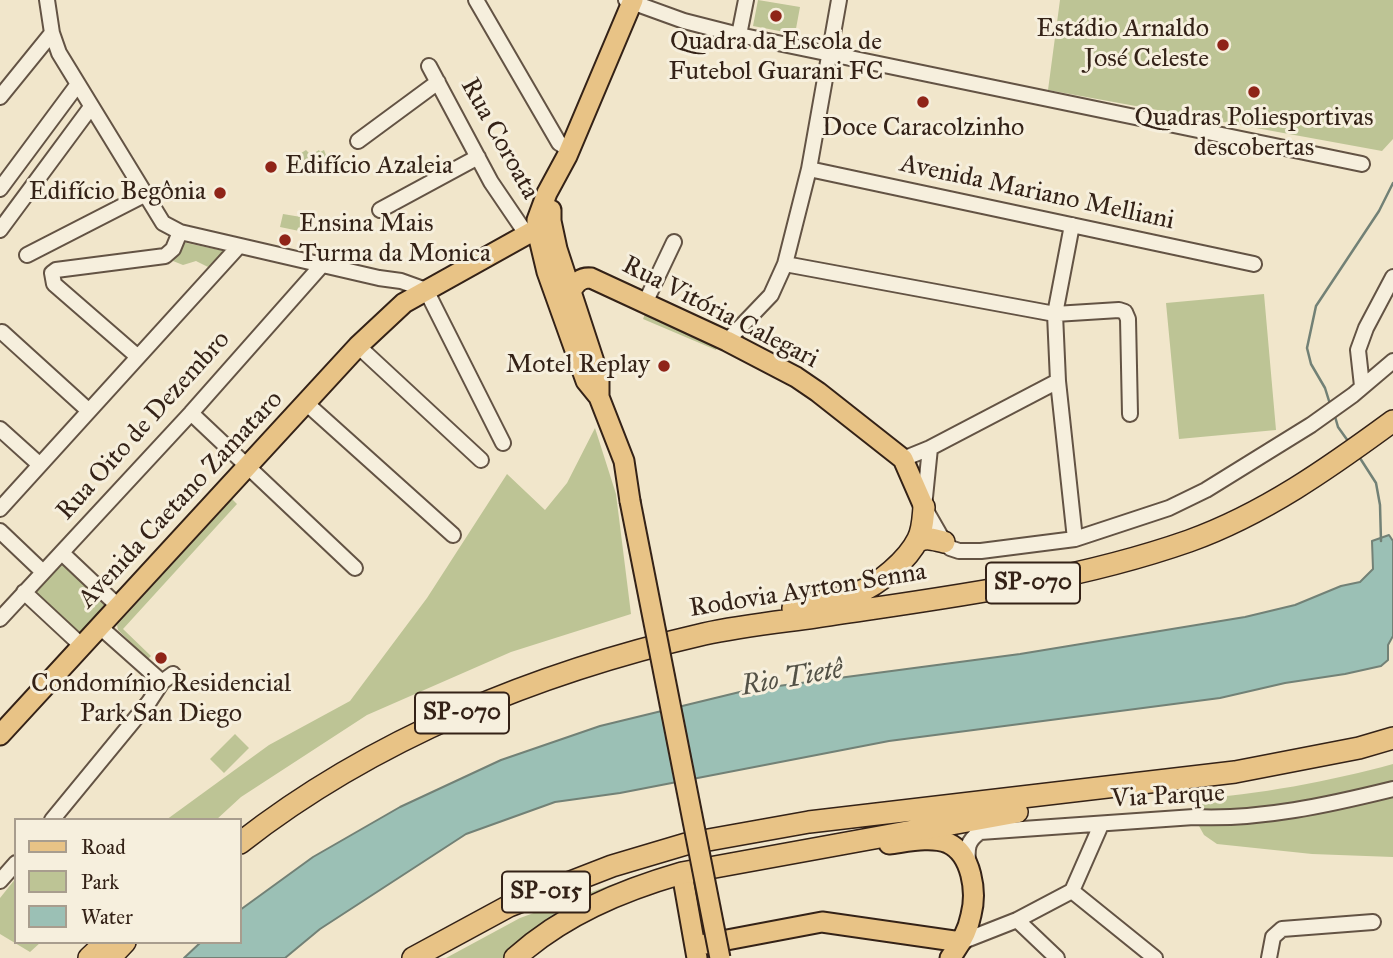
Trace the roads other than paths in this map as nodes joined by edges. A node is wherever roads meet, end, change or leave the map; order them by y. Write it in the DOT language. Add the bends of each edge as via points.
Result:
graph roads {
  1 [pos="47,0"];
  2 [pos="476,0"];
  3 [pos="746,0"];
  4 [pos="839,0"];
  5 [pos="630,1"];
  6 [pos="52,33"];
  7 [pos="739,35"];
  8 [pos="831,55"];
  9 [pos="429,66"];
  10 [pos="438,82"];
  11 [pos="78,84"];
  12 [pos="0,97"];
  13 [pos="91,107"];
  14 [pos="358,141"];
  15 [pos="570,150"];
  16 [pos="478,158"];
  17 [pos="1362,164"];
  18 [pos="809,169"];
  19 [pos="0,189"];
  20 [pos="146,194"];
  21 [pos="380,210"];
  22 [pos="1072,225"];
  23 [pos="538,229"];
  24 [pos="0,230"];
  25 [pos="180,232"];
  26 [pos="674,242"];
  27 [pos="239,246"];
  28 [pos="27,256"];
  29 [pos="785,264"];
  30 [pos="1254,264"];
  31 [pos="322,265"];
  32 [pos="1393,277"];
  33 [pos="379,278"];
  34 [pos="426,290"];
  35 [pos="571,292"];
  36 [pos="404,303"];
  37 [pos="645,303"];
  38 [pos="1055,314"];
  39 [pos="2,332"];
  40 [pos="727,341"];
  41 [pos="358,346"];
  42 [pos="138,357"];
  43 [pos="1393,361"];
  44 [pos="1058,381"];
  45 [pos="1358,391"];
  46 [pos="599,397"];
  47 [pos="306,403"];
  48 [pos="89,411"];
  49 [pos="191,413"];
  50 [pos="1130,414"];
  51 [pos="1388,425"];
  52 [pos="0,429"];
  53 [pos="503,443"];
  54 [pos="930,448"];
  55 [pos="903,459"];
  56 [pos="481,460"];
  57 [pos="40,465"];
  58 [pos="248,466"];
  59 [pos="924,507"];
  60 [pos="0,509"];
  61 [pos="0,531"];
  62 [pos="453,536"];
  63 [pos="1075,539"];
  64 [pos="917,542"];
  65 [pos="944,542"];
  66 [pos="62,553"];
  67 [pos="355,568"];
  68 [pos="43,572"];
  69 [pos="24,592"];
  70 [pos="118,607"];
  71 [pos="0,619"];
  72 [pos="99,626"];
  73 [pos="706,633"];
  74 [pos="81,645"];
  75 [pos="0,735"];
  76 [pos="1393,738"];
  77 [pos="1117,786"];
  78 [pos="1393,789"];
  79 [pos="54,818"];
  80 [pos="1101,825"];
  81 [pos="242,841"];
  82 [pos="860,841"];
  83 [pos="968,863"];
  84 [pos="14,865"];
  85 [pos="682,873"];
  86 [pos="0,881"];
  87 [pos="1072,891"];
  88 [pos="1017,920"];
  89 [pos="1373,922"];
  90 [pos="104,944"];
  91 [pos="123,944"];
  92 [pos="956,950"];
  93 [pos="696,952"];
  94 [pos="89,958"];
  95 [pos="110,958"];
  96 [pos="413,958"];
  97 [pos="515,958"];
  98 [pos="720,958"];
  99 [pos="1057,958"];
  100 [pos="1155,958"];
  101 [pos="1269,958"];
  1 -- 6 [label="street"];
  2 -- 15 [label="street" via="559,143"];
  3 -- 7 [label="street"];
  4 -- 8 [label="street"];
  5 -- 7 [label="street"];
  5 -- 15 [label="main road"];
  6 -- 11 [label="street"];
  6 -- 12 [label="street"];
  7 -- 8 [label="street"];
  8 -- 17 [label="street"];
  8 -- 18 [label="street"];
  9 -- 10 [label="street, Rua Coroata"];
  10 -- 14 [label="street"];
  10 -- 16 [label="street, Rua Coroata"];
  11 -- 13 [label="street"];
  11 -- 19 [label="street"];
  13 -- 20 [label="street"];
  13 -- 24 [label="street"];
  15 -- 23 [label="main road" via="541,208"];
  16 -- 21 [label="street"];
  16 -- 23 [label="street, Rua Coroata" via="504,204"];
  18 -- 22 [label="street, Avenida Mariano Melliani"];
  18 -- 29 [label="street"];
  20 -- 25 [label="street" via="163,223"];
  20 -- 28 [label="street"];
  22 -- 30 [label="street, Avenida Mariano Melliani"];
  22 -- 38 [label="street"];
  23 -- 34 [label="main road, Avenida Caetano Zamataro"];
  23 -- 35 [label="main road" via="556,248"];
  23 -- 46 [label="main road" via="547,272 586,381"];
  25 -- 27 [label="street"];
  25 -- 42 [label="street" via="165,256 52,273 54,284"];
  26 -- 37 [label="street"];
  27 -- 31 [label="street"];
  27 -- 42 [label="street"];
  29 -- 38 [label="street"];
  29 -- 40 [label="street" via="771,295"];
  31 -- 33 [label="street"];
  31 -- 49 [label="street, Rua Oito de Dezembro"];
  32 -- 45 [label="street" via="1358,350"];
  33 -- 34 [label="street"];
  33 -- 36 [label="street"];
  34 -- 36 [label="main road, Avenida Caetano Zamataro"];
  34 -- 53 [label="street"];
  35 -- 37 [label="main road, Rua Vitória Calegari" via="575,284 591,278"];
  35 -- 46 [label="main road" via="599,377"];
  36 -- 41 [label="main road, Avenida Caetano Zamataro"];
  37 -- 40 [label="main road, Rua Vitória Calegari"];
  38 -- 44 [label="street"];
  38 -- 50 [label="street" via="1125,313"];
  39 -- 48 [label="street"];
  40 -- 55 [label="main road, Rua Vitória Calegari" via="796,377"];
  41 -- 47 [label="main road, Avenida Caetano Zamataro"];
  41 -- 56 [label="street"];
  42 -- 48 [label="street"];
  43 -- 45 [label="street"];
  44 -- 54 [label="street"];
  44 -- 63 [label="street"];
  45 -- 63 [label="street" via="1206,490 1169,508"];
  46 -- 98 [label="main road, bridge" via="624,461"];
  47 -- 58 [label="main road, Avenida Caetano Zamataro"];
  47 -- 62 [label="street"];
  48 -- 57 [label="street"];
  49 -- 58 [label="street"];
  49 -- 66 [label="street, Rua Oito de Dezembro"];
  51 -- 73 [label="highway, Rodovia Ayrton Senna / SP-070" via="1281,498 1189,540 1121,562 1028,584"];
  52 -- 57 [label="street"];
  54 -- 55 [label="street"];
  54 -- 59 [label="street"];
  55 -- 59 [label="main road, Rua Vitória Calegari"];
  57 -- 60 [label="street"];
  58 -- 67 [label="street"];
  58 -- 70 [label="main road, Avenida Caetano Zamataro"];
  59 -- 64 [label="highway"];
  59 -- 65 [label="street"];
  61 -- 68 [label="street"];
  63 -- 65 [label="street" via="969,551 950,548"];
  64 -- 65 [label="highway" via="930,538"];
  64 -- 73 [label="highway" via="895,568 857,593"];
  66 -- 68 [label="street, Rua Oito de Dezembro"];
  66 -- 70 [label="street"];
  68 -- 69 [label="street, Rua Oito de Dezembro"];
  69 -- 71 [label="street, Rua Oito de Dezembro"];
  69 -- 74 [label="street"];
  70 -- 72 [label="main road, Avenida Caetano Zamataro"];
  72 -- 74 [label="main road, Avenida Caetano Zamataro"];
  72 -- 79 [label="street" via="167,678"];
  73 -- 81 [label="highway, Rodovia Ayrton Senna / SP-070" via="539,682 447,719 354,766"];
  74 -- 75 [label="main road, Avenida Caetano Zamataro"];
  76 -- 77 [label="highway" via="1235,772"];
  77 -- 82 [label="highway" via="1093,798"];
  77 -- 96 [label="highway, SP-015" via="809,822 686,844 612,866 509,906"];
  78 -- 80 [label="street, Via Parque" via="1296,810 1225,819"];
  80 -- 83 [label="street, Via Parque" via="980,832 967,845"];
  80 -- 87 [label="street"];
  82 -- 83 [label="main road" via="878,845 938,841 949,844"];
  82 -- 85 [label="highway"];
  83 -- 92 [label="main road" via="974,901"];
  84 -- 86 [label="street"];
  85 -- 93 [label="main road"];
  85 -- 97 [label="highway" via="634,887 579,913"];
  87 -- 88 [label="street"];
  87 -- 100 [label="street"];
  88 -- 92 [label="street"];
  88 -- 99 [label="street"];
  89 -- 101 [label="street" via="1282,929 1273,937"];
  90 -- 94 [label="highway"];
  91 -- 95 [label="highway"];
  92 -- 93 [label="main road" via="822,922"];
}
